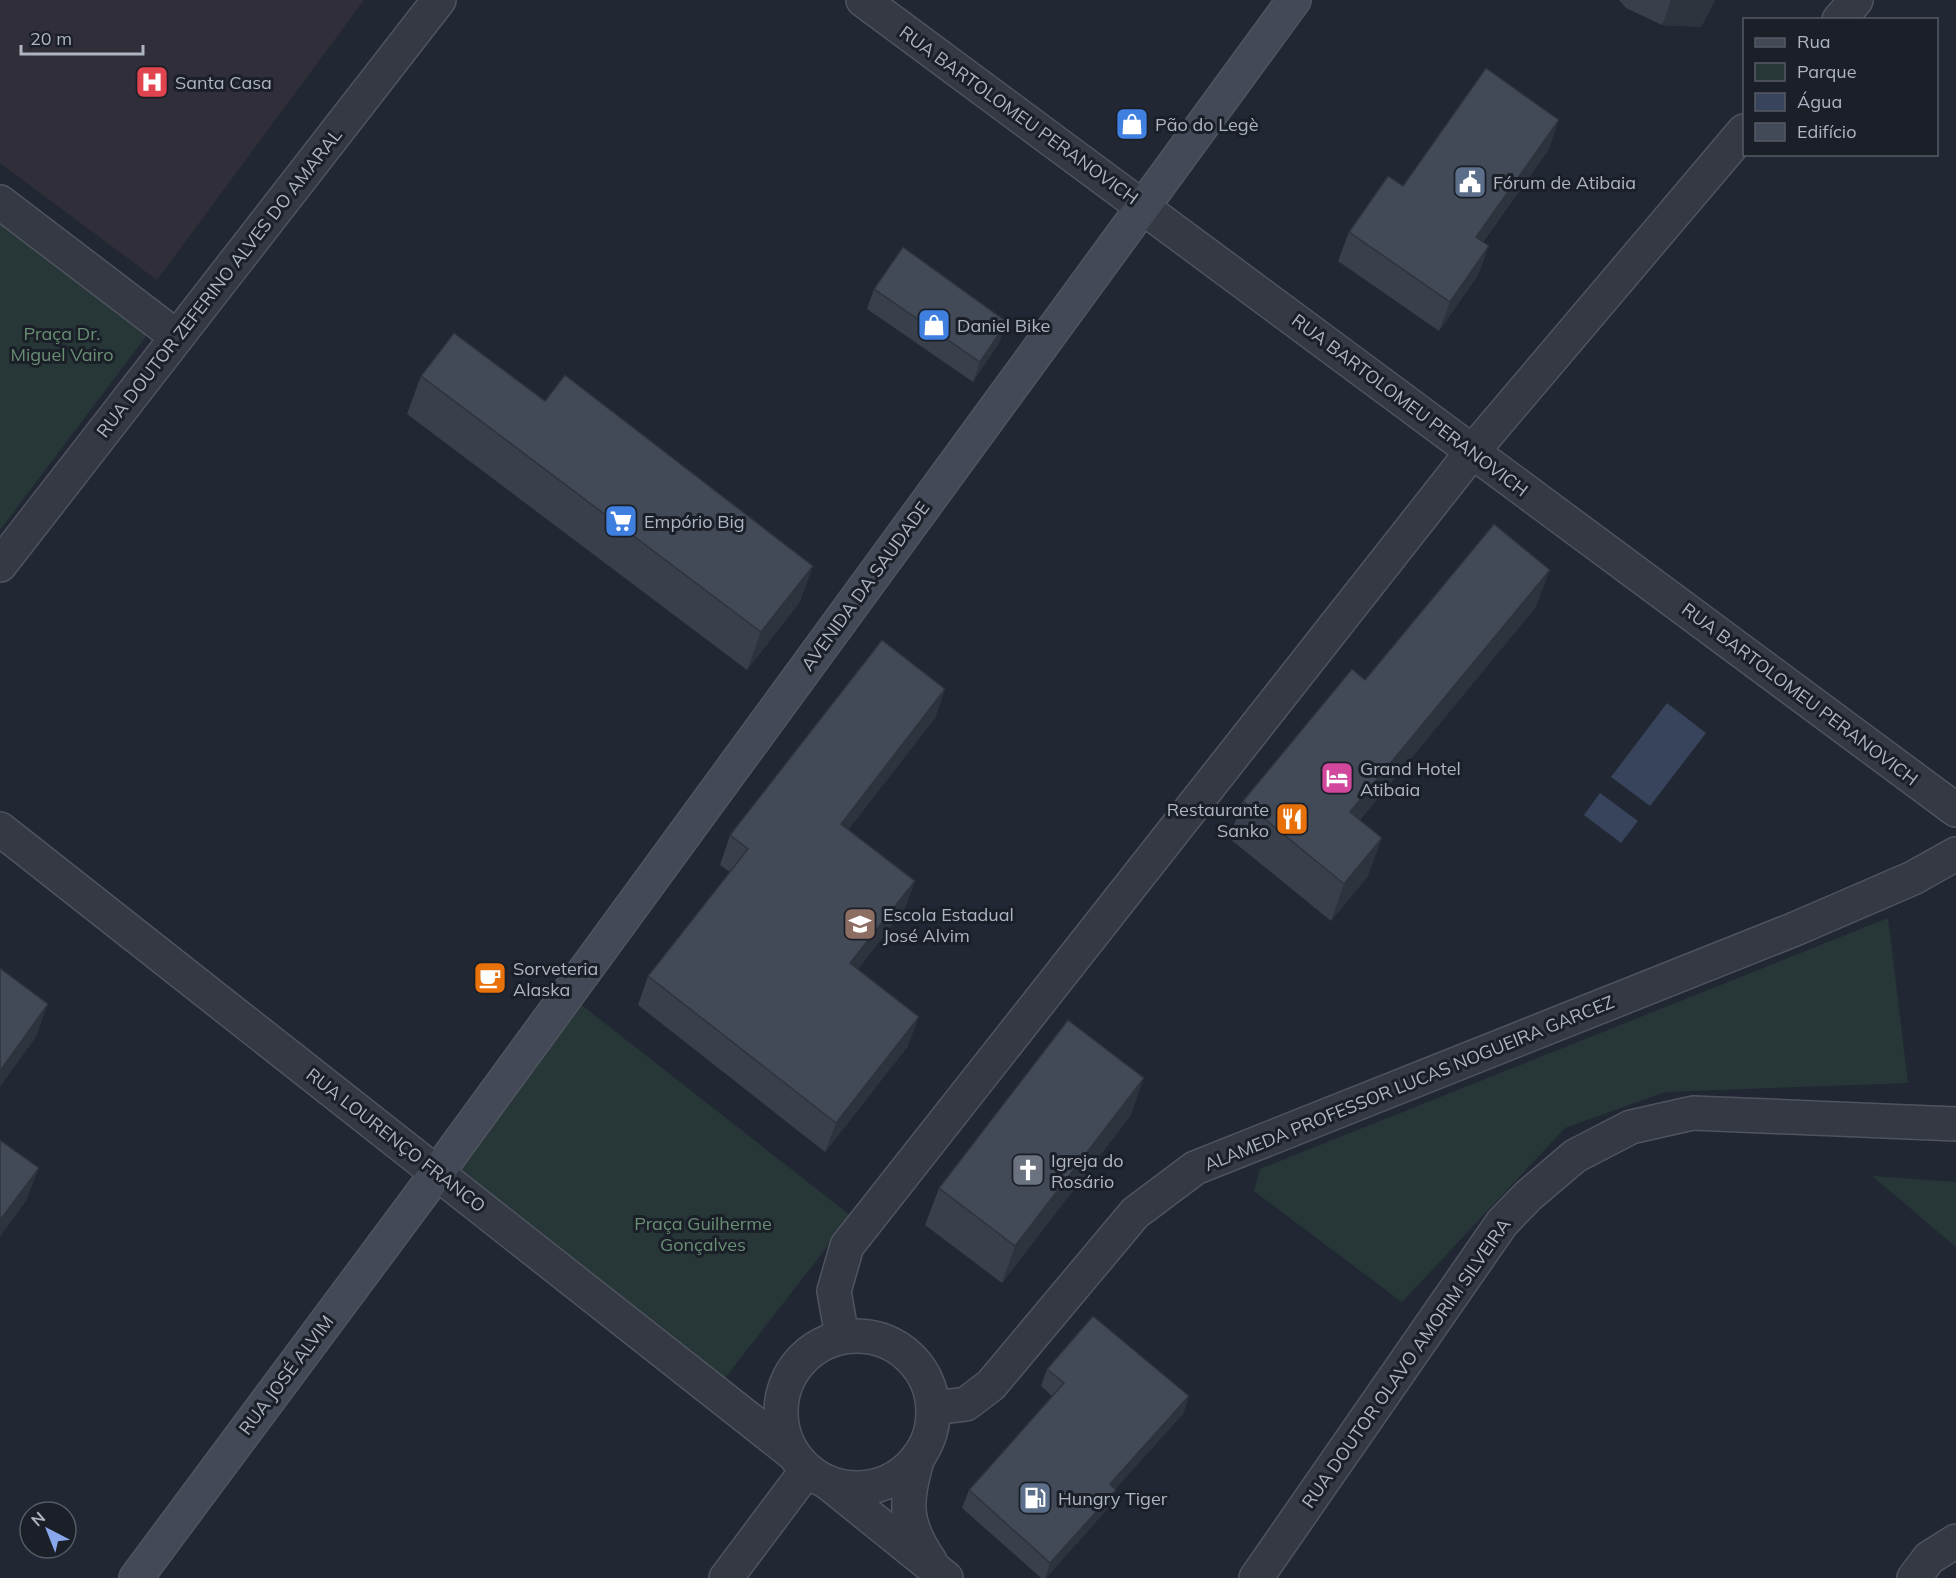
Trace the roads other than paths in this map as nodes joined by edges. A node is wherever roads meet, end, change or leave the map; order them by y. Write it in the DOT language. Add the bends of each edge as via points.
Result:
graph roads {
  1 [pos="439,0"];
  2 [pos="863,0"];
  3 [pos="1294,0"];
  4 [pos="1856,0"];
  5 [pos="1841,18"];
  6 [pos="1743,132"];
  7 [pos="0,202"];
  8 [pos="1142,207"];
  9 [pos="177,337"];
  10 [pos="1472,452"];
  11 [pos="0,565"];
  12 [pos="1956,810"];
  13 [pos="0,829"];
  14 [pos="1956,854"];
  15 [pos="1956,1124"];
  16 [pos="437,1173"];
  17 [pos="842,1337"];
  18 [pos="934,1408"];
  19 [pos="918,1457"];
  20 [pos="808,1468"];
  21 [pos="1956,1541"];
  22 [pos="941,1574"];
  23 [pos="136,1578"];
  24 [pos="726,1578"];
  25 [pos="1256,1578"];
  26 [pos="1914,1578"];
  1 -- 9 [label="street, RUA DOUTOR ZEFERINO ALVES DO AMARAL"];
  2 -- 8 [label="street, RUA BARTOLOMEU PERANOVICH"];
  3 -- 8 [label="main road, AVENIDA DA SAUDADE"];
  4 -- 5 [label="street"];
  6 -- 10 [label="street"];
  7 -- 9 [label="street"];
  8 -- 10 [label="street, RUA BARTOLOMEU PERANOVICH"];
  8 -- 16 [label="main road, AVENIDA DA SAUDADE"];
  9 -- 11 [label="street, RUA DOUTOR ZEFERINO ALVES DO AMARAL"];
  10 -- 12 [label="street, RUA BARTOLOMEU PERANOVICH"];
  10 -- 17 [label="street" via="847,1246 834,1291"];
  13 -- 16 [label="street, RUA LOURENÇO FRANCO"];
  14 -- 18 [label="street, ALAMEDA PROFESSOR LUCAS NOGUEIRA GARCEZ" via="1913,878 1795,929 1195,1168 1135,1213 991,1385 966,1404"];
  15 -- 25 [label="street, RUA DOUTOR OLAVO AMORIM SILVEIRA" via="1693,1113 1631,1127 1575,1156 1502,1223"];
  16 -- 20 [label="street, RUA LOURENÇO FRANCO"];
  16 -- 23 [label="main road, RUA JOSÉ ALVIM"];
  17 -- 18 [label="street" via="868,1336 893,1344 914,1360 928,1382"];
  17 -- 20 [label="street" via="819,1346 800,1361 787,1381 781,1404 782,1429"];
  18 -- 19 [label="street" via="930,1434"];
  19 -- 20 [label="street" via="900,1475 876,1486 850,1488"];
  19 -- 22 [label="street" via="909,1488 908,1512 918,1544"];
  20 -- 22 [label="street, RUA LOURENÇO FRANCO"];
  20 -- 24 [label="street"];
  21 -- 26 [label="street" via="1929,1558"];
}
